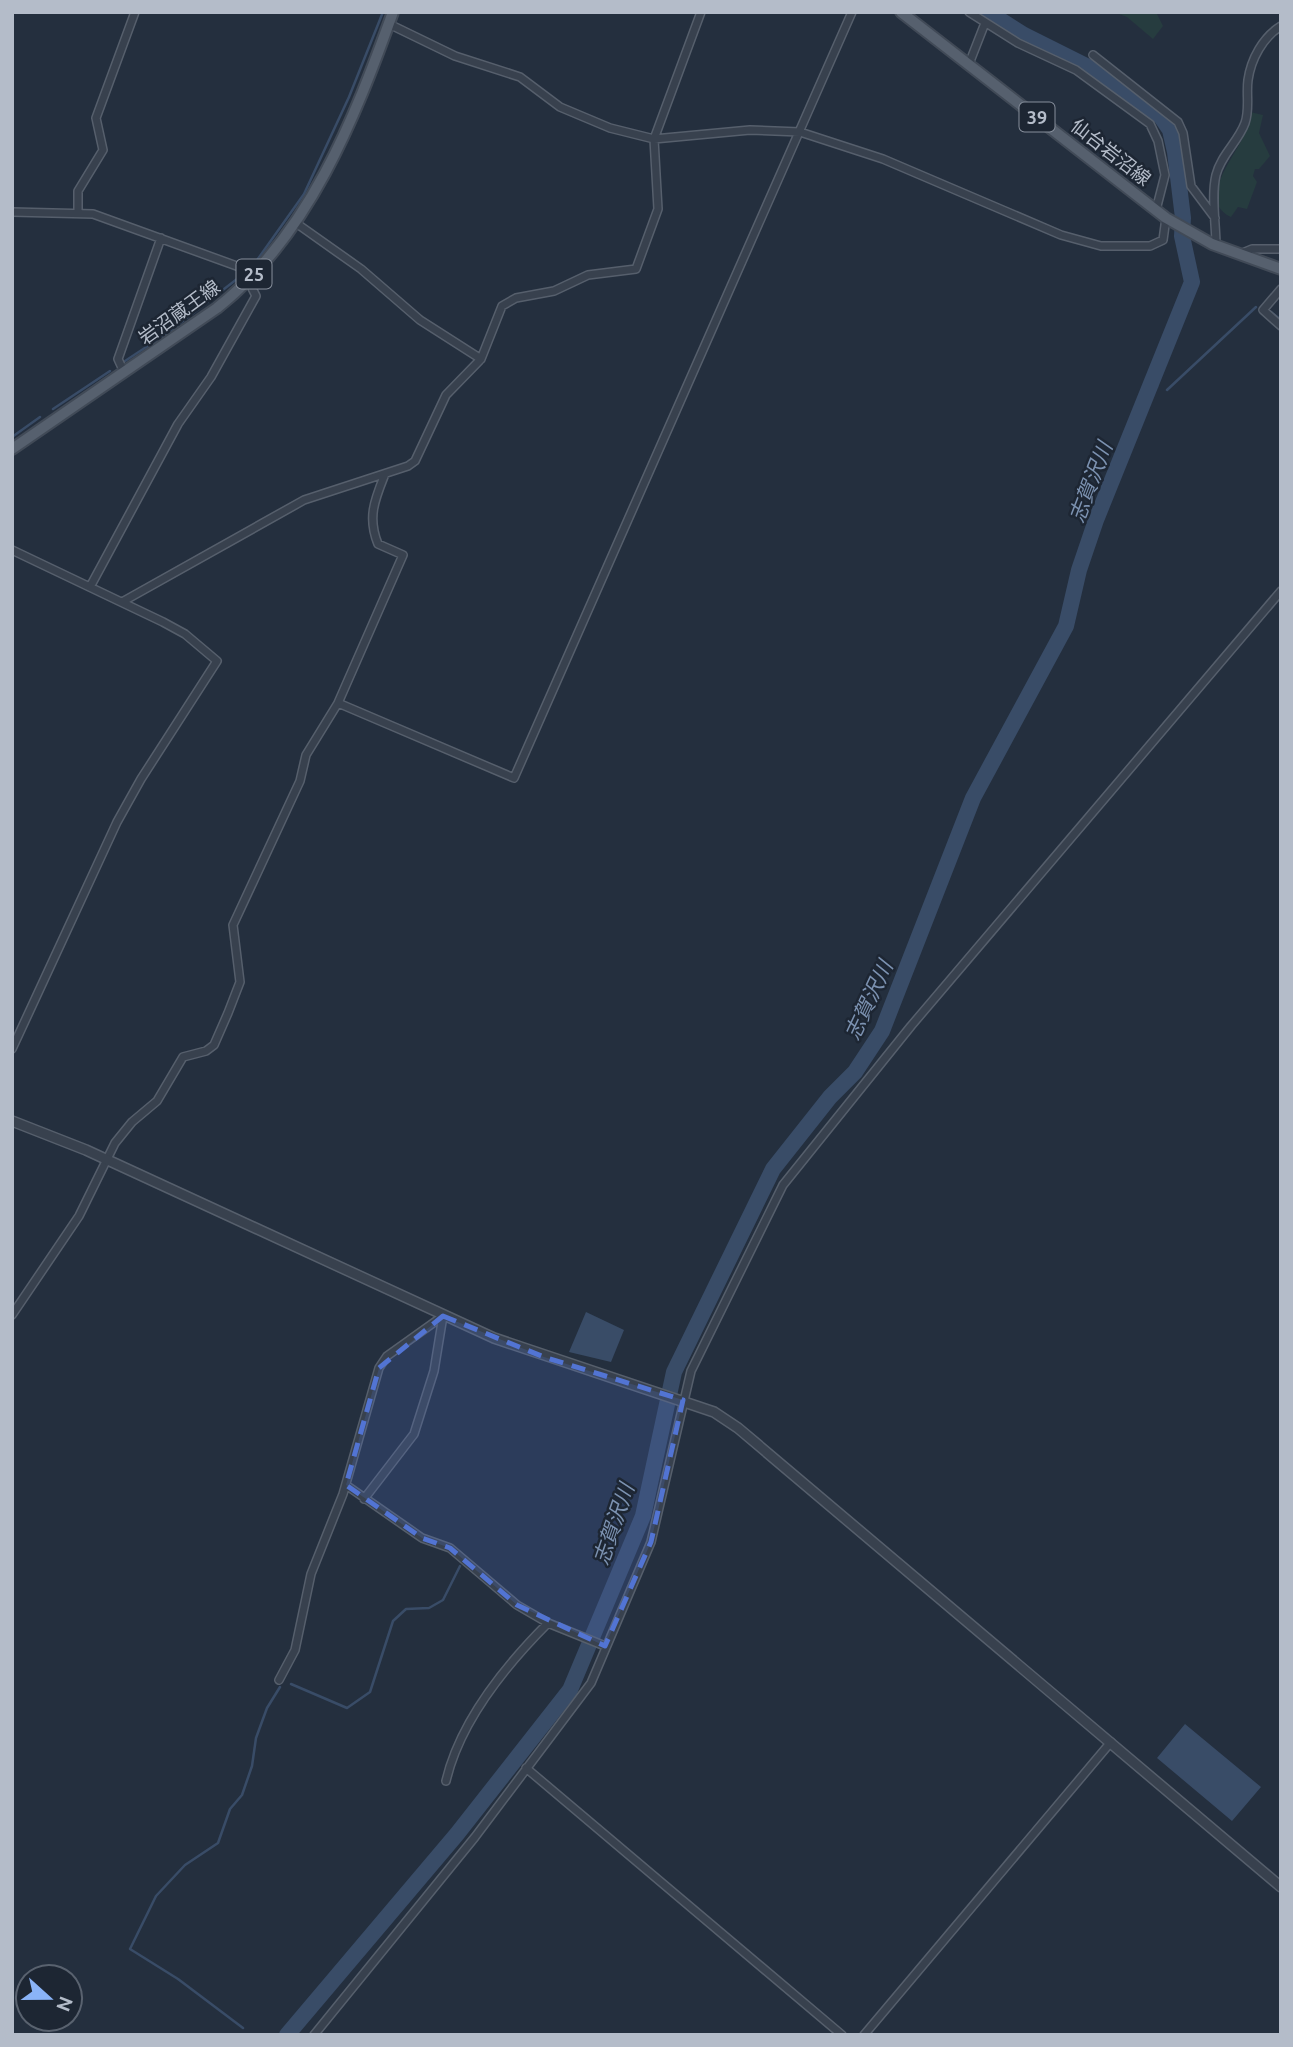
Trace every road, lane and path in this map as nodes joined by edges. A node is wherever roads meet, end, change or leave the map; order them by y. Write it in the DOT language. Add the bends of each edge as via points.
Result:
graph roads {
  1 [pos="135,12"];
  2 [pos="701,12"];
  3 [pos="852,12"];
  4 [pos="901,12"];
  5 [pos="969,12"];
  6 [pos="391,18"];
  7 [pos="985,23"];
  8 [pos="1281,26"];
  9 [pos="1093,55"];
  10 [pos="969,64"];
  11 [pos="800,132"];
  12 [pos="654,139"];
  13 [pos="1156,210"];
  14 [pos="12,212"];
  15 [pos="78,214"];
  16 [pos="1215,218"];
  17 [pos="1170,220"];
  18 [pos="296,223"];
  19 [pos="161,238"];
  20 [pos="1214,245"];
  21 [pos="1281,249"];
  22 [pos="1239,255"];
  23 [pos="1281,269"];
  24 [pos="252,277"];
  25 [pos="1281,289"];
  26 [pos="1281,326"];
  27 [pos="481,359"];
  28 [pos="124,372"];
  29 [pos="12,449"];
  30 [pos="385,474"];
  31 [pos="12,550"];
  32 [pos="90,587"];
  33 [pos="1281,591"];
  34 [pos="122,602"];
  35 [pos="338,703"];
  36 [pos="12,1049"];
  37 [pos="12,1121"];
  38 [pos="106,1159"];
  39 [pos="12,1315"];
  40 [pos="443,1316"];
  41 [pos="681,1400"];
  42 [pos="346,1485"];
  43 [pos="364,1499"];
  44 [pos="548,1623"];
  45 [pos="605,1646"];
  46 [pos="279,1680"];
  47 [pos="1111,1742"];
  48 [pos="526,1768"];
  49 [pos="446,1781"];
  50 [pos="1281,1887"];
  51 [pos="314,2035"];
  52 [pos="842,2035"];
  53 [pos="864,2035"];
  1 -- 15 [label="street" via="96,118 103,150 78,191"];
  2 -- 12 [label="street"];
  3 -- 11 [label="street"];
  4 -- 10 [label="main road, 仙台岩沼線 / 39"];
  5 -- 7 [label="street"];
  6 -- 12 [label="street" via="455,55 520,78 586,120"];
  6 -- 18 [label="main road, 岩沼蔵王線 / 25" via="340,143"];
  7 -- 10 [label="street"];
  7 -- 13 [label="street" via="1076,70 1150,124 1165,175"];
  8 -- 16 [label="street" via="1263,42 1249,74 1247,119 1215,177"];
  9 -- 16 [label="street" via="1178,122 1191,186"];
  10 -- 13 [label="main road, 仙台岩沼線 / 39"];
  11 -- 12 [label="street" via="750,130"];
  11 -- 17 [label="street" via="883,159 1061,236 1101,246 1150,246 1163,240"];
  11 -- 35 [label="street" via="514,778"];
  12 -- 27 [label="street" via="657,209 636,269 597,272 554,291 509,300 498,313"];
  13 -- 17 [label="main road, 仙台岩沼線 / 39"];
  14 -- 15 [label="street"];
  15 -- 19 [label="street" via="93,214"];
  16 -- 20 [label="street"];
  17 -- 20 [label="main road, 仙台岩沼線 / 39"];
  18 -- 24 [label="main road, 岩沼蔵王線 / 25"];
  18 -- 27 [label="street" via="361,269 420,320"];
  19 -- 24 [label="street"];
  19 -- 28 [label="street" via="118,359"];
  20 -- 22 [label="main road, 仙台岩沼線 / 39"];
  21 -- 22 [label="street"];
  22 -- 23 [label="main road, 仙台岩沼線 / 39"];
  24 -- 28 [label="main road, 岩沼蔵王線 / 25" via="217,308"];
  24 -- 32 [label="street" via="256,296 211,377 178,424"];
  25 -- 26 [label="street" via="1263,310"];
  27 -- 30 [label="street" via="446,395 415,461"];
  28 -- 29 [label="main road, 岩沼蔵王線 / 25"];
  30 -- 34 [label="street" via="304,500"];
  30 -- 35 [label="street" via="372,510 374,533 378,544 403,555"];
  31 -- 32 [label="street"];
  32 -- 34 [label="street"];
  33 -- 41 [label="street" via="911,1026 783,1185 706,1339"];
  34 -- 36 [label="street" via="185,634 217,661 117,822"];
  35 -- 38 [label="street" via="306,755 300,780 233,925 240,982 214,1045 183,1058 157,1101 132,1122"];
  37 -- 38 [label="street"];
  38 -- 39 [label="street" via="79,1216"];
  38 -- 40 [label="street"];
  40 -- 41 [label="street" via="544,1357"];
  40 -- 42 [label="street" via="387,1356 379,1368"];
  40 -- 43 [label="street" via="434,1371 414,1434"];
  41 -- 45 [label="street" via="658,1521"];
  41 -- 47 [label="street" via="714,1412 738,1428"];
  42 -- 43 [label="street"];
  42 -- 46 [label="street" via="311,1574 295,1650"];
  43 -- 44 [label="street" via="422,1538 450,1548 491,1586"];
  44 -- 45 [label="street"];
  44 -- 49 [label="street" via="462,1733"];
  45 -- 48 [label="street" via="591,1683"];
  47 -- 50 [label="street"];
  47 -- 53 [label="street"];
  48 -- 51 [label="street"];
  48 -- 52 [label="street"];
}
